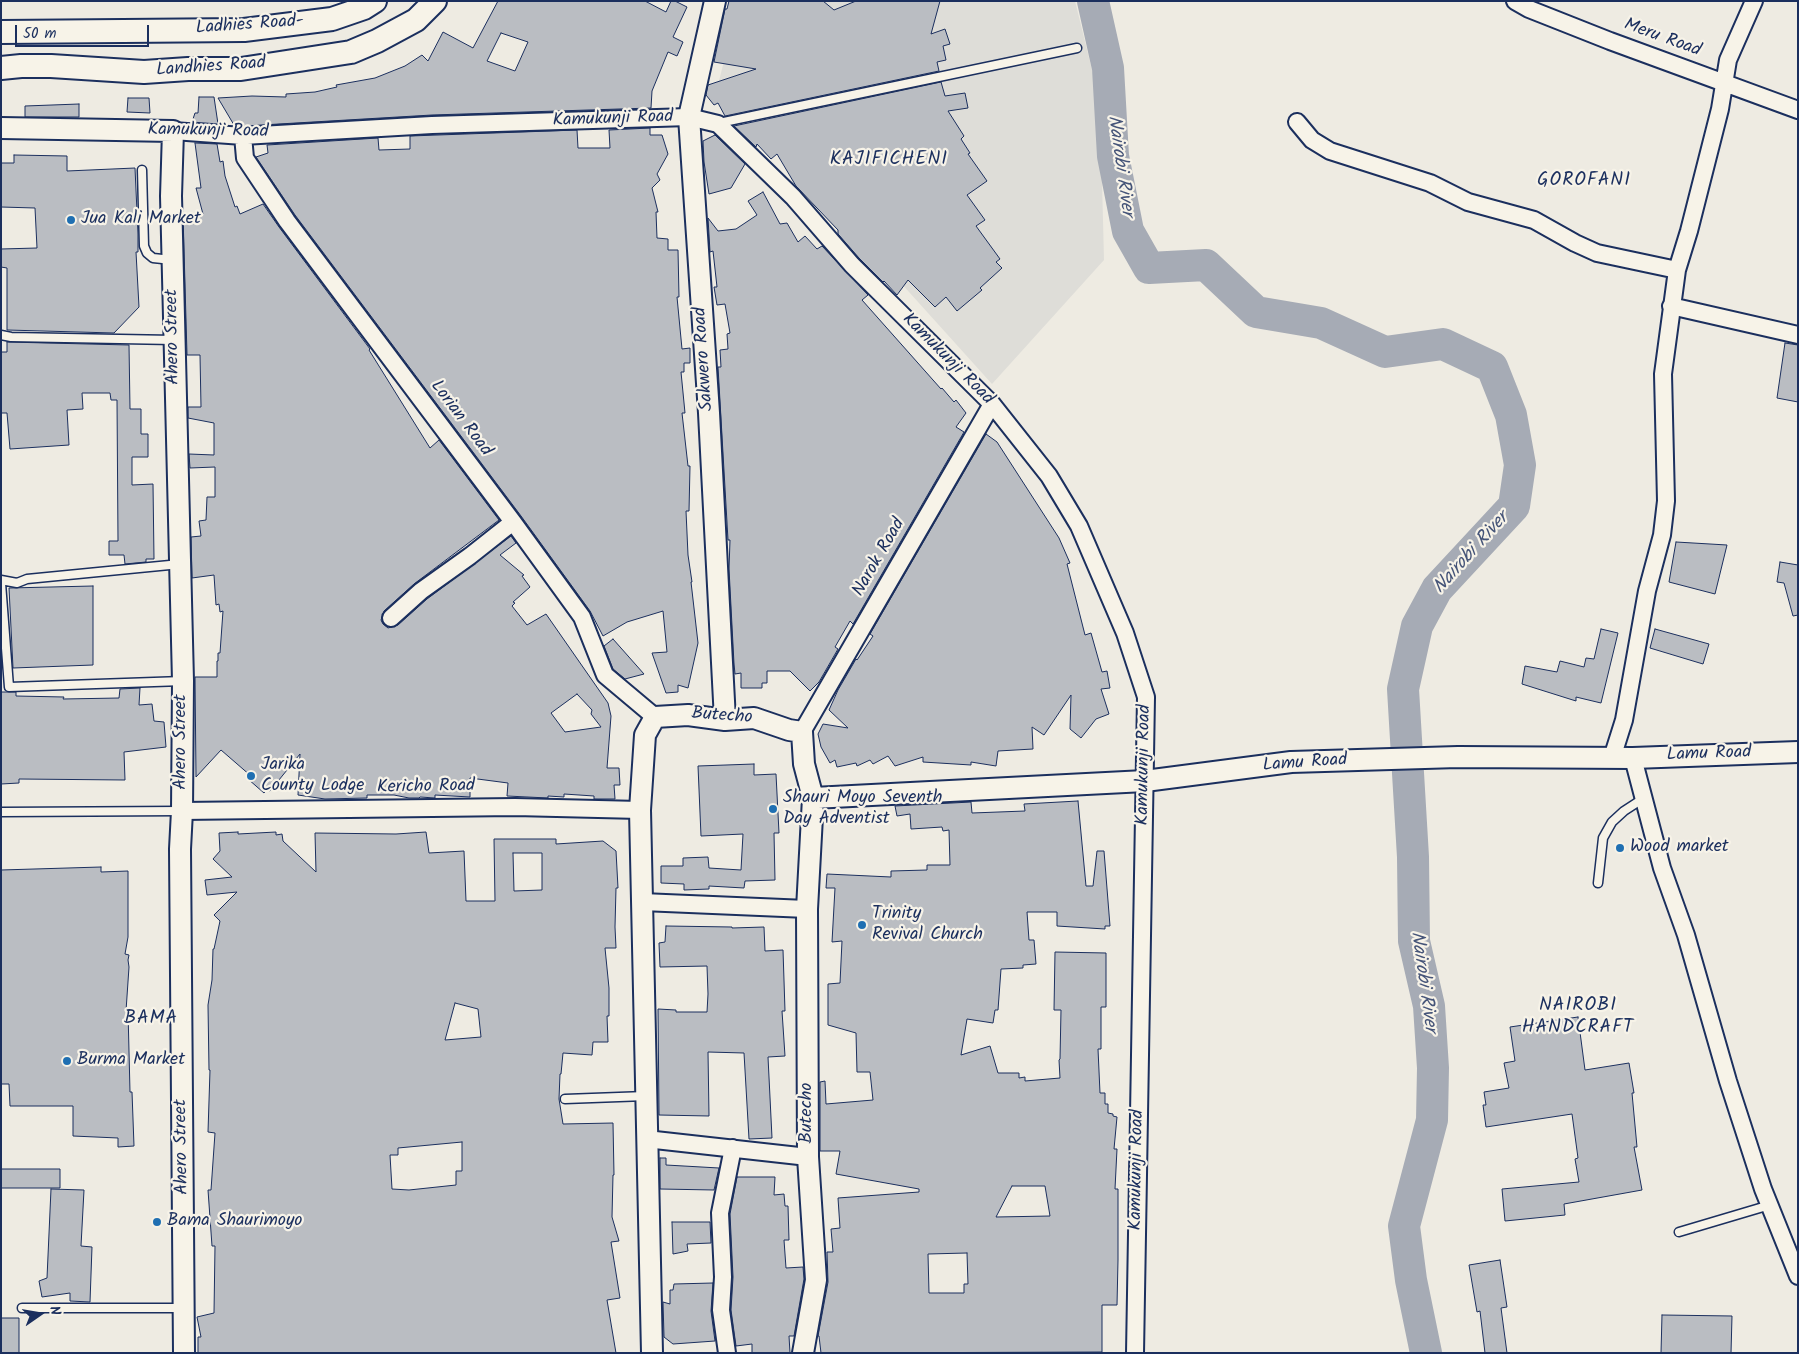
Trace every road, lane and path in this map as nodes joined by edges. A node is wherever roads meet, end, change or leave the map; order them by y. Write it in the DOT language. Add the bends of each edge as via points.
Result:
graph roads {
  1 [pos="375,1"];
  2 [pos="435,1"];
  3 [pos="715,1"];
  4 [pos="1514,1"];
  5 [pos="1754,1"];
  6 [pos="1,32"];
  7 [pos="1077,48"];
  8 [pos="1,68"];
  9 [pos="1725,84"];
  10 [pos="1798,110"];
  11 [pos="689,117"];
  12 [pos="1297,122"];
  13 [pos="718,124"];
  14 [pos="1,128"];
  15 [pos="173,131"];
  16 [pos="242,136"];
  17 [pos="142,170"];
  18 [pos="172,260"];
  19 [pos="1677,270"];
  20 [pos="1671,306"];
  21 [pos="1,335"];
  22 [pos="1798,335"];
  23 [pos="174,340"];
  24 [pos="992,404"];
  25 [pos="513,522"];
  26 [pos="181,564"];
  27 [pos="1,582"];
  28 [pos="391,618"];
  29 [pos="183,681"];
  30 [pos="655,717"];
  31 [pos="725,720"];
  32 [pos="802,732"];
  33 [pos="1798,752"];
  34 [pos="1612,758"];
  35 [pos="1633,758"];
  36 [pos="1145,781"];
  37 [pos="813,798"];
  38 [pos="1644,798"];
  39 [pos="640,810"];
  40 [pos="1,812"];
  41 [pos="182,812"];
  42 [pos="1598,883"];
  43 [pos="642,902"];
  44 [pos="807,909"];
  45 [pos="646,1096"];
  46 [pos="565,1099"];
  47 [pos="646,1138"];
  48 [pos="733,1148"];
  49 [pos="808,1158"];
  50 [pos="1770,1205"];
  51 [pos="1679,1232"];
  52 [pos="1798,1276"];
  53 [pos="22,1308"];
  54 [pos="185,1308"];
  55 [pos="1135,1350"];
  56 [pos="184,1353"];
  57 [pos="652,1353"];
  58 [pos="727,1353"];
  59 [pos="803,1353"];
  1 -- 6 [label="main road, Ladhies Road-" via="332,19 244,30"];
  2 -- 8 [label="main road, Landhies Road" via="416,20 351,52 241,69 144,72 51,66"];
  3 -- 11 [label="street, Sakwero Road"];
  4 -- 9 [label="street, Meru Road"];
  5 -- 9 [label="street" via="1728,60"];
  7 -- 13 [label="lane"];
  9 -- 10 [label="street, Meru Road"];
  9 -- 19 [label="street"];
  11 -- 13 [label="street, Kamukunji Road"];
  11 -- 16 [label="street, Kamukunji Road" via="432,125"];
  11 -- 31 [label="street, Sakwero Road"];
  12 -- 19 [label="street" via="1312,140 1330,151 1430,183 1468,202 1534,220 1597,253"];
  13 -- 24 [label="street, Kamukunji Road" via="793,197 852,265"];
  14 -- 15 [label="street, Kamukunji Road"];
  15 -- 16 [label="street, Kamukunji Road"];
  15 -- 18 [label="street, Ahero Street"];
  16 -- 25 [label="street, Lorian Road" via="246,158 287,221"];
  17 -- 18 [label="lane" via="146,254"];
  18 -- 23 [label="street, Ahero Street"];
  19 -- 20 [label="street"];
  20 -- 22 [label="street"];
  20 -- 34 [label="street" via="1663,374 1666,501 1662,535 1647,592 1624,720"];
  21 -- 23 [label="lane"];
  23 -- 26 [label="street, Ahero Street"];
  24 -- 32 [label="street, Narok Road"];
  24 -- 36 [label="street, Kamukunji Road" via="1049,476 1079,526 1125,632 1146,697"];
  25 -- 28 [label="street" via="421,591"];
  25 -- 30 [label="street, Lorian Road" via="582,617 604,674"];
  26 -- 27 [label="lane" via="27,579 17,583"];
  26 -- 29 [label="street, Ahero Street"];
  27 -- 29 [label="lane" via="9,687"];
  29 -- 41 [label="street, Ahero Street"];
  30 -- 31 [label="street, Butecho" via="688,715"];
  30 -- 39 [label="street" via="645,735"];
  31 -- 32 [label="street, Butecho" via="754,718"];
  32 -- 37 [label="street, Butecho" via="804,764"];
  33 -- 35 [label="street, Lamu Road"];
  34 -- 35 [label="street, Lamu Road"];
  34 -- 36 [label="street, Lamu Road" via="1458,757 1291,762"];
  35 -- 38 [label="street"];
  36 -- 37 [label="street, Lamu Road"];
  36 -- 55 [label="street, Kamukunji Road"];
  37 -- 44 [label="street, Butecho"];
  38 -- 42 [label="lane" via="1612,822 1603,838"];
  38 -- 50 [label="street" via="1662,868"];
  39 -- 41 [label="street, Kericho Road" via="515,807"];
  39 -- 43 [label="street"];
  40 -- 41 [label="lane"];
  41 -- 54 [label="street, Ahero Street"];
  43 -- 44 [label="street"];
  43 -- 45 [label="street"];
  44 -- 49 [label="street, Butecho"];
  45 -- 46 [label="lane"];
  45 -- 47 [label="street"];
  47 -- 48 [label="street"];
  47 -- 57 [label="street"];
  48 -- 49 [label="street"];
  48 -- 58 [label="street" via="720,1213 722,1310"];
  49 -- 59 [label="street, Butecho" via="816,1280"];
  50 -- 51 [label="lane"];
  50 -- 52 [label="street"];
  53 -- 54 [label="lane"];
  54 -- 56 [label="street, Ahero Street"];
}
